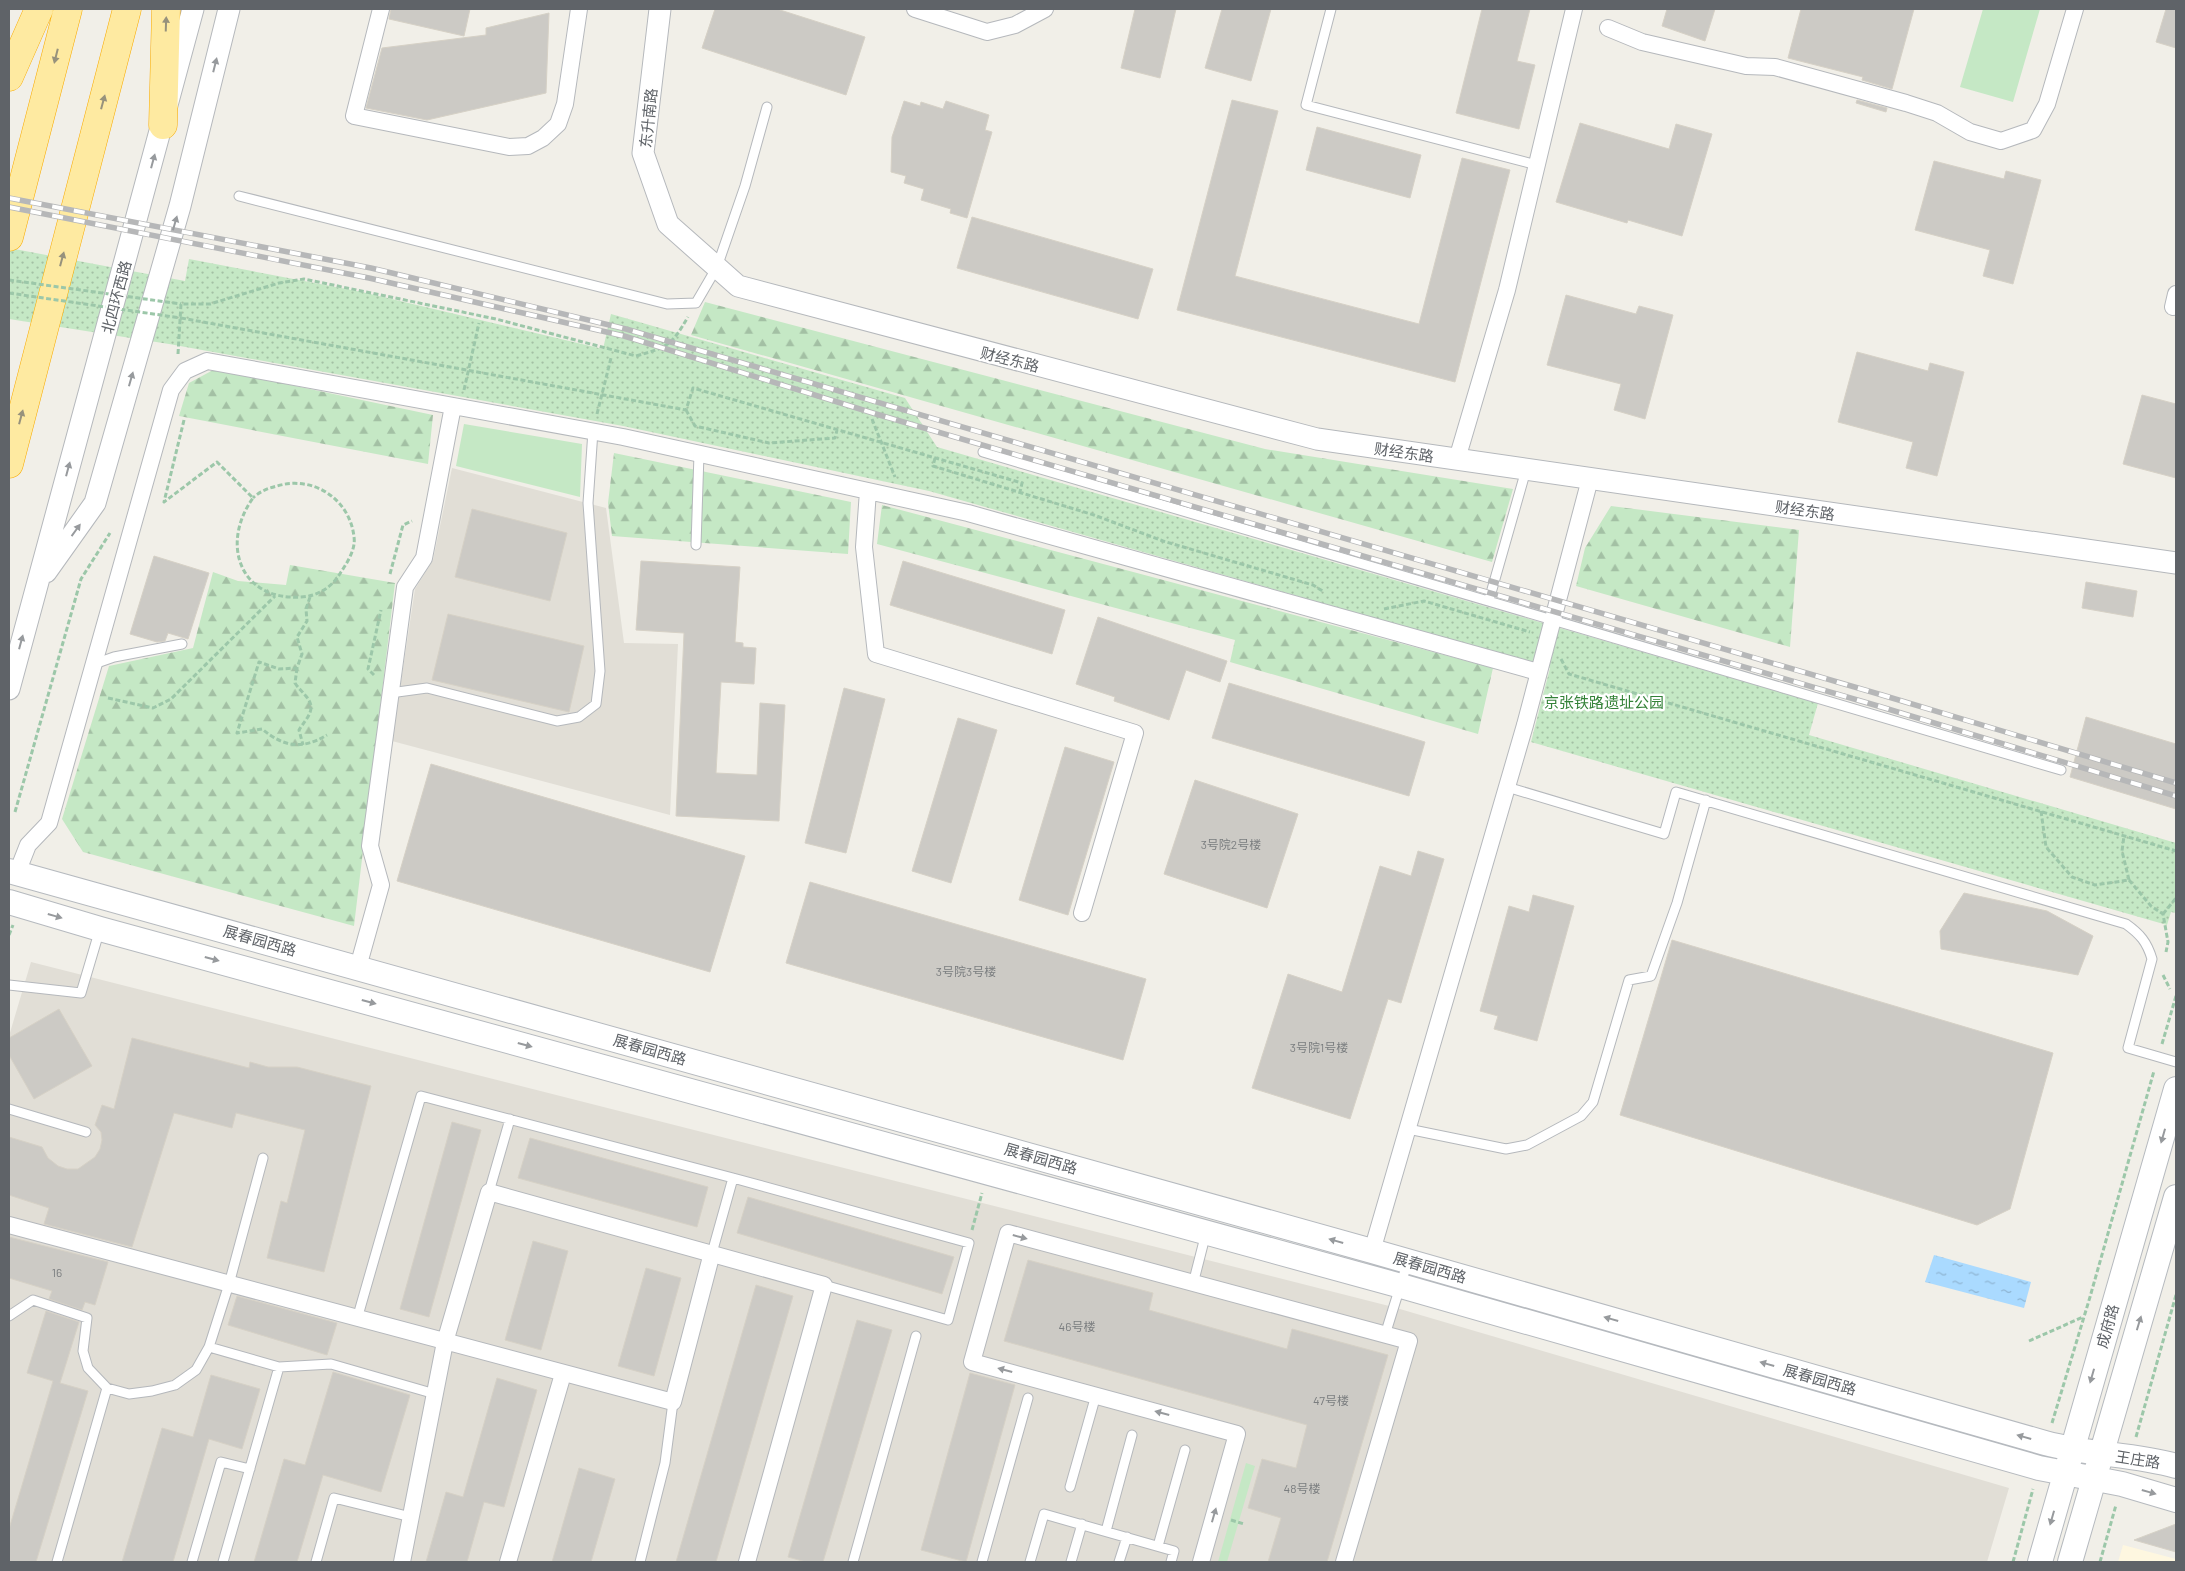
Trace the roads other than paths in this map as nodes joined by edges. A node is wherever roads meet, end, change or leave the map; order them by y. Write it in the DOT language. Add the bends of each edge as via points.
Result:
graph roads {
  1 [pos="24,9"];
  2 [pos="39,9"];
  3 [pos="68,9"];
  4 [pos="127,9"];
  5 [pos="166,9"];
  6 [pos="193,9"];
  7 [pos="229,9"];
  8 [pos="381,9"];
  9 [pos="579,9"];
  10 [pos="660,9"];
  11 [pos="915,9"];
  12 [pos="1045,9"];
  13 [pos="1332,9"];
  14 [pos="1574,9"];
  15 [pos="2076,9"];
  16 [pos="1608,28"];
  17 [pos="9,69"];
  18 [pos="9,77"];
  19 [pos="767,107"];
  20 [pos="163,125"];
  21 [pos="1537,165"];
  22 [pos="239,196"];
  23 [pos="668,224"];
  24 [pos="9,237"];
  25 [pos="717,267"];
  26 [pos="457,407"];
  27 [pos="593,431"];
  28 [pos="983,452"];
  29 [pos="698,454"];
  30 [pos="1457,459"];
  31 [pos="9,464"];
  32 [pos="1526,469"];
  33 [pos="1590,479"];
  34 [pos="868,491"];
  35 [pos="696,545"];
  36 [pos="2176,563"];
  37 [pos="37,584"];
  38 [pos="1489,600"];
  39 [pos="1552,619"];
  40 [pos="182,644"];
  41 [pos="94,664"];
  42 [pos="1538,672"];
  43 [pos="9,689"];
  44 [pos="390,693"];
  45 [pos="2061,770"];
  46 [pos="1507,787"];
  47 [pos="1706,800"];
  48 [pos="13,872"];
  49 [pos="9,896"];
  50 [pos="9,902"];
  51 [pos="1082,913"];
  52 [pos="100,929"];
  53 [pos="358,967"];
  54 [pos="9,985"];
  55 [pos="2176,1062"];
  56 [pos="2176,1089"];
  57 [pos="9,1109"];
  58 [pos="510,1119"];
  59 [pos="1408,1129"];
  60 [pos="86,1132"];
  61 [pos="263,1158"];
  62 [pos="733,1178"];
  63 [pos="489,1192"];
  64 [pos="2176,1197"];
  65 [pos="9,1225"];
  66 [pos="1206,1232"];
  67 [pos="1372,1251"];
  68 [pos="712,1253"];
  69 [pos="1408,1261"];
  70 [pos="229,1284"];
  71 [pos="1193,1284"];
  72 [pos="824,1285"];
  73 [pos="1401,1286"];
  74 [pos="9,1316"];
  75 [pos="357,1319"];
  76 [pos="1385,1335"];
  77 [pos="916,1336"];
  78 [pos="445,1342"];
  79 [pos="209,1347"];
  80 [pos="279,1367"];
  81 [pos="563,1374"];
  82 [pos="107,1388"];
  83 [pos="435,1394"];
  84 [pos="1096,1395"];
  85 [pos="1028,1398"];
  86 [pos="672,1402"];
  87 [pos="1132,1435"];
  88 [pos="1185,1450"];
  89 [pos="2071,1450"];
  90 [pos="2100,1454"];
  91 [pos="2176,1466"];
  92 [pos="250,1469"];
  93 [pos="2064,1474"];
  94 [pos="2093,1480"];
  95 [pos="1070,1487"];
  96 [pos="2176,1500"];
  97 [pos="411,1517"];
  98 [pos="1082,1524"];
  99 [pos="1106,1531"];
  100 [pos="1126,1537"];
  101 [pos="1158,1546"];
  102 [pos="57,1562"];
  103 [pos="192,1562"];
  104 [pos="223,1562"];
  105 [pos="316,1562"];
  106 [pos="402,1562"];
  107 [pos="508,1562"];
  108 [pos="640,1562"];
  109 [pos="749,1562"];
  110 [pos="853,1562"];
  111 [pos="982,1562"];
  112 [pos="1030,1562"];
  113 [pos="1071,1562"];
  114 [pos="1119,1562"];
  115 [pos="1171,1562"];
  116 [pos="1201,1562"];
  117 [pos="1344,1562"];
  118 [pos="2040,1562"];
  119 [pos="2070,1562"];
  1 -- 17 [label="street"];
  2 -- 18 [label="highway"];
  3 -- 24 [label="highway, one-way"];
  31 -- 4 [label="highway, one-way"];
  20 -- 5 [label="highway, one-way"];
  6 -- 20 [label="street, 北四环西路"];
  37 -- 7 [label="street, one-way" via="95,503 180,206"];
  8 -- 9 [label="street" via="354,116 510,147 528,146 558,124 565,104"];
  10 -- 23 [label="street, 东升南路" via="643,153"];
  11 -- 12 [label="street" via="987,32 1016,24"];
  13 -- 21 [label="lane" via="1306,105"];
  14 -- 21 [label="street"];
  15 -- 16 [label="street" via="2047,104 2034,130 2001,141 1970,132 1937,113 1906,103 1775,67 1746,66 1642,42"];
  19 -- 25 [label="lane" via="745,186"];
  37 -- 20 [label="street, 北四环西路, one-way"];
  21 -- 30 [label="street" via="1506,290"];
  22 -- 25 [label="lane" via="667,304 696,303"];
  23 -- 25 [label="street, 财经东路"];
  25 -- 30 [label="street, 财经东路" via="738,286 1317,439"];
  26 -- 27 [label="street"];
  26 -- 41 [label="street" via="207,360 185,371 171,390"];
  26 -- 44 [label="street" via="424,558 405,587"];
  27 -- 29 [label="street"];
  27 -- 44 [label="lane" via="588,503 600,671 596,704 579,717 557,721 427,688"];
  28 -- 38 [label="lane"];
  29 -- 34 [label="street"];
  29 -- 35 [label="lane"];
  30 -- 32 [label="street, 财经东路"];
  32 -- 33 [label="street, 财经东路"];
  32 -- 38 [label="lane"];
  33 -- 36 [label="street, 财经东路"];
  33 -- 39 [label="street"];
  34 -- 42 [label="street" via="968,513"];
  34 -- 51 [label="street" via="864,547 876,654 1135,733"];
  43 -- 37 [label="street, 北四环西路, one-way"];
  38 -- 39 [label="lane"];
  39 -- 42 [label="street"];
  39 -- 45 [label="lane"];
  40 -- 41 [label="lane"];
  41 -- 48 [label="street" via="49,823 28,844"];
  42 -- 46 [label="street"];
  44 -- 53 [label="street" via="370,846 381,885"];
  46 -- 47 [label="lane" via="1664,834 1676,792"];
  46 -- 59 [label="street"];
  47 -- 55 [label="lane" via="2126,924 2140,934 2152,959 2128,1048"];
  47 -- 59 [label="lane" via="1677,903 1651,976 1629,980 1593,1102 1581,1116 1527,1145 1506,1149"];
  48 -- 49 [label="street"];
  48 -- 53 [label="main road, 展春园西路"];
  50 -- 52 [label="main road, 展春园西路, one-way"];
  52 -- 54 [label="lane" via="81,993"];
  52 -- 66 [label="main road, 展春园西路, one-way"];
  67 -- 53 [label="main road, 展春园西路, one-way"];
  56 -- 89 [label="main road, 成府路, one-way"];
  57 -- 60 [label="lane"];
  58 -- 62 [label="lane"];
  58 -- 63 [label="lane"];
  58 -- 75 [label="lane" via="421,1096"];
  59 -- 67 [label="street"];
  61 -- 70 [label="lane"];
  62 -- 68 [label="lane"];
  62 -- 72 [label="lane" via="969,1243 948,1320"];
  63 -- 68 [label="street"];
  63 -- 78 [label="street"];
  90 -- 64 [label="main road, 成府路, one-way"];
  65 -- 70 [label="street"];
  66 -- 71 [label="lane"];
  66 -- 73 [label="main road, 展春园西路"];
  67 -- 69 [label="main road, 展春园西路"];
  68 -- 72 [label="street"];
  68 -- 86 [label="street"];
  69 -- 73 [label="lane"];
  89 -- 69 [label="main road, 展春园西路, one-way"];
  70 -- 75 [label="street"];
  70 -- 79 [label="lane"];
  71 -- 76 [label="street"];
  84 -- 71 [label="street, one-way" via="972,1362 1008,1233"];
  72 -- 109 [label="street"];
  73 -- 76 [label="lane"];
  73 -- 93 [label="main road, 展春园西路"];
  74 -- 82 [label="lane" via="33,1300 87,1318 83,1351 88,1368"];
  75 -- 78 [label="street"];
  76 -- 117 [label="street" via="1409,1341"];
  77 -- 110 [label="lane"];
  78 -- 81 [label="street"];
  78 -- 83 [label="street"];
  79 -- 80 [label="lane"];
  79 -- 82 [label="lane" via="196,1370 175,1385 129,1394"];
  80 -- 83 [label="lane" via="331,1364"];
  80 -- 92 [label="lane"];
  81 -- 86 [label="street"];
  81 -- 107 [label="street"];
  82 -- 102 [label="lane"];
  83 -- 97 [label="street"];
  84 -- 95 [label="lane"];
  116 -- 84 [label="street, one-way" via="1237,1434"];
  85 -- 111 [label="lane"];
  86 -- 108 [label="lane" via="665,1463"];
  87 -- 99 [label="lane"];
  88 -- 101 [label="lane"];
  89 -- 90 [label="main road, 王庄路"];
  89 -- 93 [label="main road, 成府路"];
  90 -- 91 [label="main road, 王庄路" via="2130,1456"];
  90 -- 94 [label="main road, 成府路"];
  92 -- 103 [label="lane" via="221,1462"];
  92 -- 104 [label="lane"];
  93 -- 94 [label="main road, 展春园西路"];
  93 -- 118 [label="main road, 成府路, one-way"];
  94 -- 96 [label="main road, 王庄路, one-way" via="2122,1484"];
  94 -- 119 [label="main road, 成府路"];
  97 -- 105 [label="lane" via="334,1498"];
  97 -- 106 [label="street"];
  98 -- 99 [label="lane"];
  98 -- 112 [label="lane" via="1044,1514"];
  98 -- 113 [label="lane"];
  99 -- 100 [label="lane"];
  100 -- 101 [label="lane"];
  100 -- 114 [label="lane"];
  101 -- 115 [label="lane" via="1174,1551"];
}
